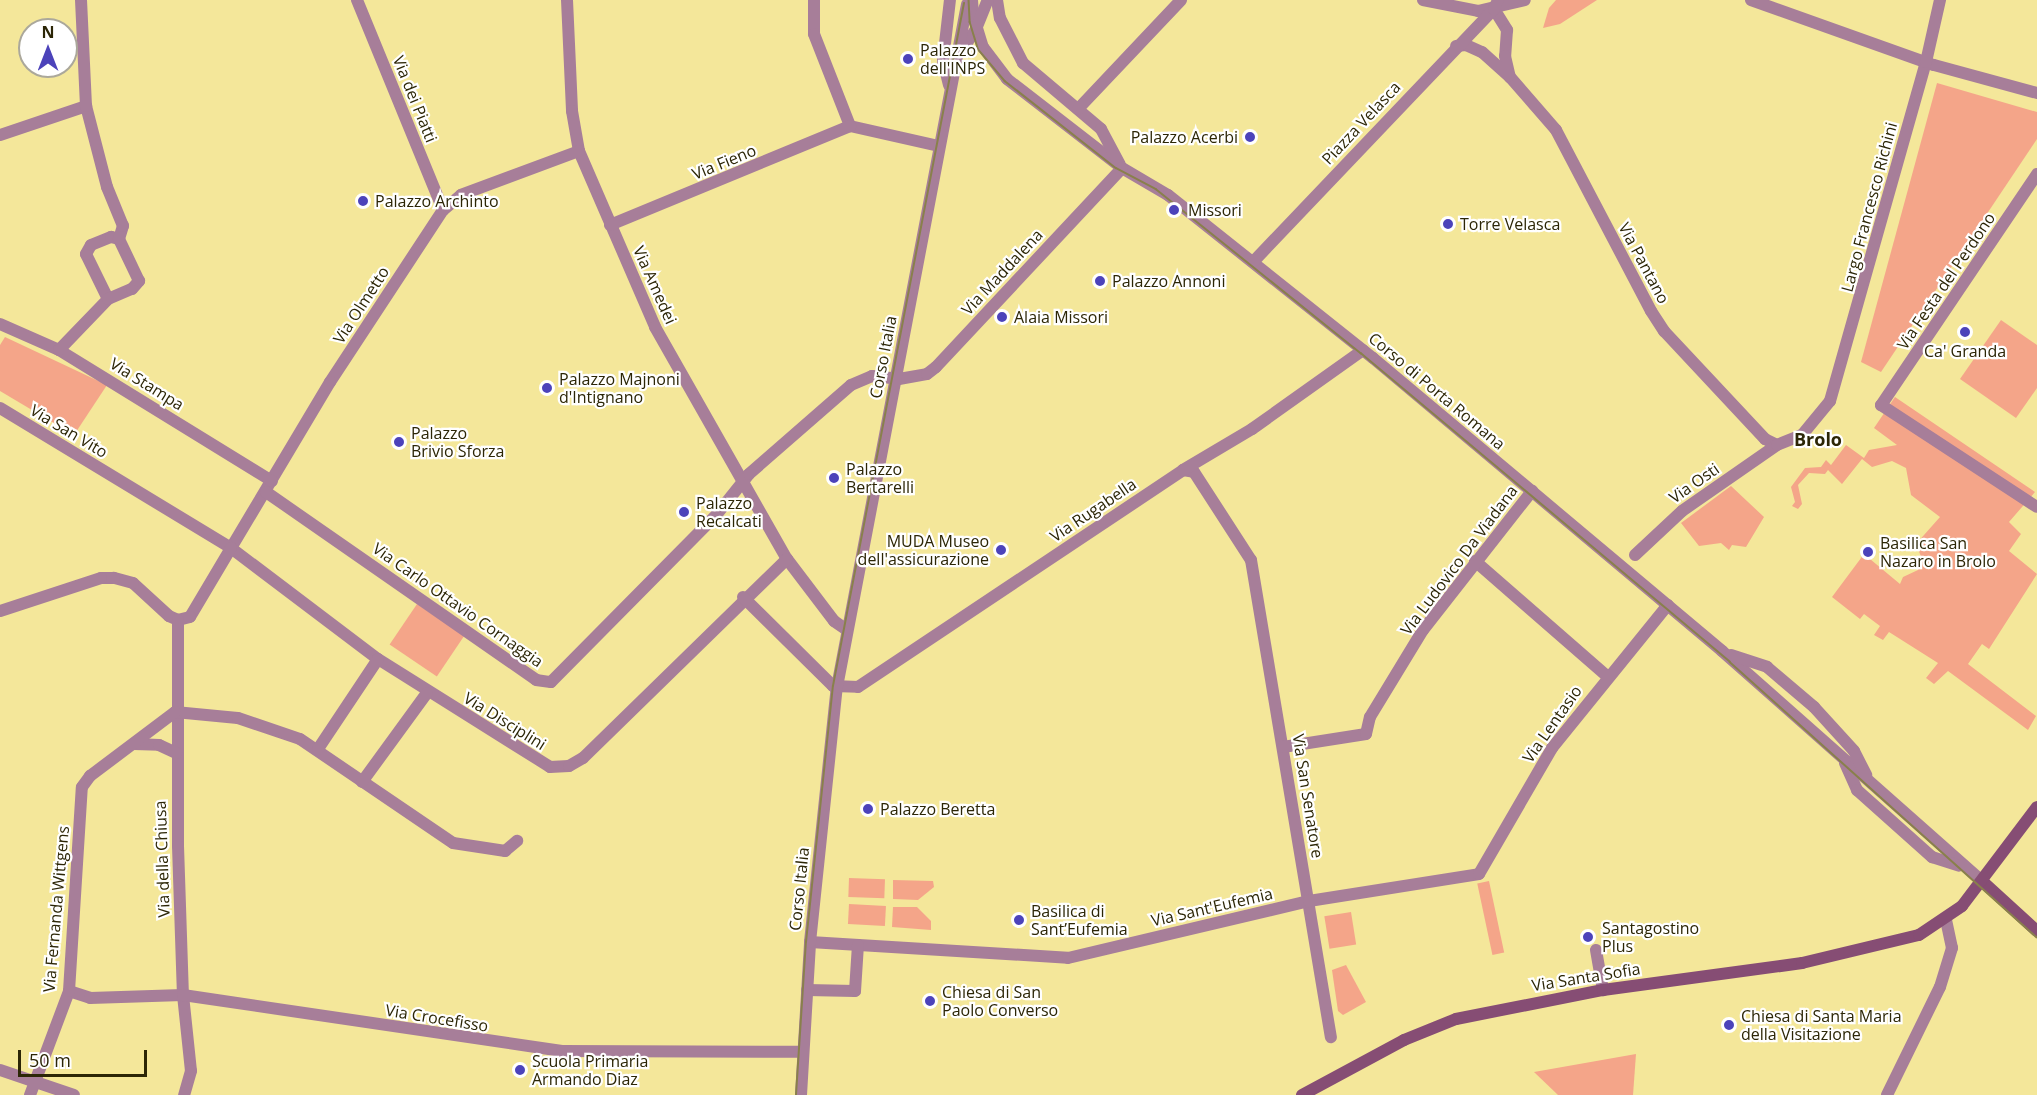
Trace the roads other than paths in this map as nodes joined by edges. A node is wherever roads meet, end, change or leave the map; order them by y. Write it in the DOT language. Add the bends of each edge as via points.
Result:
graph roads {
  1 [pos="81,0"];
  2 [pos="357,0"];
  3 [pos="567,0"];
  4 [pos="813,0"];
  5 [pos="950,0"];
  6 [pos="970,0"];
  7 [pos="988,0"];
  8 [pos="997,0"];
  9 [pos="1181,0"];
  10 [pos="1423,0"];
  11 [pos="1526,0"];
  12 [pos="1750,0"];
  13 [pos="1940,0"];
  14 [pos="1496,4"];
  15 [pos="976,29"];
  16 [pos="1456,46"];
  17 [pos="955,62"];
  18 [pos="1926,62"];
  19 [pos="1510,76"];
  20 [pos="950,89"];
  21 [pos="2037,93"];
  22 [pos="86,106"];
  23 [pos="1078,109"];
  24 [pos="850,126"];
  25 [pos="0,135"];
  26 [pos="939,146"];
  27 [pos="579,151"];
  28 [pos="1122,168"];
  29 [pos="2037,174"];
  30 [pos="443,210"];
  31 [pos="610,225"];
  32 [pos="119,239"];
  33 [pos="1253,262"];
  34 [pos="108,299"];
  35 [pos="0,324"];
  36 [pos="59,350"];
  37 [pos="1363,351"];
  38 [pos="896,378"];
  39 [pos="0,408"];
  40 [pos="1777,445"];
  41 [pos="1183,470"];
  42 [pos="744,480"];
  43 [pos="269,486"];
  44 [pos="1532,491"];
  45 [pos="2037,507"];
  46 [pos="231,548"];
  47 [pos="1635,555"];
  48 [pos="787,559"];
  49 [pos="1475,561"];
  50 [pos="743,597"];
  51 [pos="1668,605"];
  52 [pos="0,611"];
  53 [pos="178,620"];
  54 [pos="846,630"];
  55 [pos="1722,651"];
  56 [pos="378,659"];
  57 [pos="1607,676"];
  58 [pos="837,687"];
  59 [pos="427,693"];
  60 [pos="175,712"];
  61 [pos="134,744"];
  62 [pos="1283,747"];
  63 [pos="318,749"];
  64 [pos="176,753"];
  65 [pos="1844,759"];
  66 [pos="1867,780"];
  67 [pos="362,782"];
  68 [pos="2037,807"];
  69 [pos="518,841"];
  70 [pos="1479,874"];
  71 [pos="1978,880"];
  72 [pos="1309,901"];
  73 [pos="1946,919"];
  74 [pos="2037,931"];
  75 [pos="810,942"];
  76 [pos="858,945"];
  77 [pos="1596,950"];
  78 [pos="807,990"];
  79 [pos="1603,990"];
  80 [pos="69,992"];
  81 [pos="183,995"];
  82 [pos="1331,1037"];
  83 [pos="803,1052"];
  84 [pos="0,1070"];
  85 [pos="35,1082"];
  86 [pos="30,1095"];
  87 [pos="74,1095"];
  88 [pos="184,1095"];
  89 [pos="801,1095"];
  90 [pos="1302,1095"];
  91 [pos="1887,1095"];
  1 -- 22 [label="street"];
  2 -- 30 [label="street, Via dei Piatti"];
  3 -- 27 [label="street, Via Amedei" via="572,111"];
  4 -- 24 [label="street" via="814,34"];
  5 -- 20 [label="street" via="943,61"];
  6 -- 15 [label="street"];
  6 -- 17 [label="street, Corso Italia"];
  7 -- 15 [label="street"];
  8 -- 23 [label="street" via="1000,18 1023,63"];
  9 -- 23 [label="street"];
  10 -- 14 [label="street" via="1461,10"];
  11 -- 14 [label="street"];
  12 -- 18 [label="street"];
  13 -- 18 [label="street, Largo Francesco Richini"];
  14 -- 16 [label="street, Piazza Velasca"];
  14 -- 19 [label="street" via="1507,30 1505,56"];
  15 -- 17 [label="street"];
  15 -- 28 [label="street, Corso di Porta Romana" via="999,71"];
  16 -- 19 [label="street, Via Pantano" via="1466,45 1482,52"];
  16 -- 33 [label="street, Piazza Velasca"];
  17 -- 20 [label="street, Corso Italia"];
  18 -- 21 [label="street"];
  18 -- 40 [label="street, Largo Francesco Richini" via="1835,389 1815,423 1790,442"];
  19 -- 40 [label="street, Via Pantano" via="1556,130 1664,331 1765,439"];
  20 -- 26 [label="street, Corso Italia"];
  22 -- 25 [label="street"];
  22 -- 32 [label="street" via="107,187 123,226"];
  23 -- 28 [label="street" via="1101,129"];
  24 -- 26 [label="street"];
  24 -- 31 [label="street, Via Fieno"];
  26 -- 38 [label="street, Corso Italia"];
  27 -- 30 [label="street, Via Olmetto" via="461,195"];
  27 -- 31 [label="street, Via Amedei"];
  28 -- 33 [label="street, Corso di Porta Romana" via="1168,195"];
  28 -- 38 [label="street, Via Maddalena" via="936,367 927,374"];
  29 -- 45 [label="street, Via Festa del Perdono" via="1881,405"];
  30 -- 43 [label="street, Via Olmetto" via="330,382"];
  31 -- 42 [label="street, Via Amedei" via="655,327"];
  32 -- 34 [label="street" via="139,281 132,289"];
  32 -- 34 [label="street" via="111,237 91,245 86,254"];
  33 -- 37 [label="street, Corso di Porta Romana"];
  34 -- 36 [label="street"];
  35 -- 36 [label="street, Via Stampa"];
  36 -- 43 [label="street, Via Stampa"];
  37 -- 41 [label="street, Via Rugabella" via="1252,429"];
  37 -- 44 [label="street, Corso di Porta Romana"];
  38 -- 42 [label="street, Via Maddalena" via="872,376 851,385"];
  38 -- 54 [label="street, Corso Italia"];
  39 -- 46 [label="street, Via San Vito"];
  40 -- 47 [label="street, Via Osti" via="1682,511"];
  41 -- 58 [label="street, Via Rugabella" via="858,687"];
  41 -- 62 [label="street, Via San Senatore" via="1194,472 1251,560"];
  42 -- 43 [label="street, Via Carlo Ottavio Cornaggia" via="717,514 551,682 543,684"];
  42 -- 48 [label="street, Via Amedei"];
  43 -- 46 [label="street, Via Olmetto"];
  44 -- 49 [label="street, Via Ludovico Da Viadana"];
  44 -- 51 [label="street, Corso di Porta Romana"];
  46 -- 53 [label="street, Via Olmetto" via="190,617"];
  46 -- 56 [label="street, Via Disciplini"];
  48 -- 50 [label="street, Via Disciplini"];
  48 -- 54 [label="street, Via Amedei" via="834,621"];
  49 -- 57 [label="street"];
  49 -- 62 [label="street, Via Ludovico Da Viadana" via="1423,630 1370,717 1366,734"];
  50 -- 58 [label="street"];
  50 -- 59 [label="street, Via Disciplini" via="608,736 569,766 550,767 534,761"];
  51 -- 55 [label="street, Corso di Porta Romana"];
  51 -- 57 [label="street, Via Lentasio"];
  52 -- 53 [label="street" via="101,578 133,584"];
  53 -- 60 [label="street, Via della Chiusa"];
  54 -- 58 [label="street, Corso Italia"];
  55 -- 65 [label="street, Corso di Porta Romana"];
  55 -- 66 [label="street, Corso di Porta Romana" via="1767,667 1814,707 1854,751"];
  56 -- 59 [label="street, Via Disciplini"];
  56 -- 63 [label="street"];
  57 -- 70 [label="street, Via Lentasio" via="1552,748"];
  58 -- 75 [label="street, Corso Italia"];
  59 -- 67 [label="street"];
  60 -- 61 [label="street, Via Fernanda Wittgens"];
  60 -- 63 [label="street" via="259,723"];
  60 -- 64 [label="street, Via della Chiusa"];
  61 -- 64 [label="street" via="159,745"];
  61 -- 80 [label="street, Via Fernanda Wittgens" via="90,776 82,787"];
  62 -- 72 [label="street, Via San Senatore"];
  63 -- 67 [label="street"];
  64 -- 81 [label="street, Via della Chiusa"];
  65 -- 66 [label="street, Corso di Porta Romana"];
  65 -- 71 [label="street, Corso di Porta Romana" via="1857,790 1926,852"];
  66 -- 71 [label="street, Corso di Porta Romana"];
  67 -- 69 [label="street" via="453,843 505,851"];
  68 -- 71 [label="street, Via Santa Sofia"];
  70 -- 72 [label="street, Via Sant'Eufemia"];
  71 -- 73 [label="street, Via Santa Sofia"];
  71 -- 74 [label="street, Corso di Porta Romana"];
  72 -- 76 [label="street, Via Sant'Eufemia" via="1068,957"];
  72 -- 82 [label="street, Via San Senatore"];
  73 -- 79 [label="street, Via Santa Sofia" via="1919,935 1887,946 1802,963"];
  73 -- 91 [label="street" via="1952,948 1940,987"];
  75 -- 76 [label="street, Via Sant'Eufemia"];
  75 -- 78 [label="street, Corso Italia"];
  76 -- 78 [label="street" via="855,991"];
  77 -- 79 [label="street"];
  78 -- 83 [label="street, Corso Italia"];
  79 -- 90 [label="street, Via Santa Sofia" via="1456,1019 1404,1040"];
  80 -- 81 [label="street, Via Crocefisso" via="90,998"];
  80 -- 85 [label="street, Via Fernanda Wittgens"];
  81 -- 83 [label="street, Via Crocefisso" via="562,1051"];
  81 -- 88 [label="street, Via della Chiusa" via="191,1071"];
  83 -- 89 [label="street, Corso Italia"];
  84 -- 85 [label="street"];
  85 -- 86 [label="street, Via Fernanda Wittgens"];
  85 -- 87 [label="street"];
}
